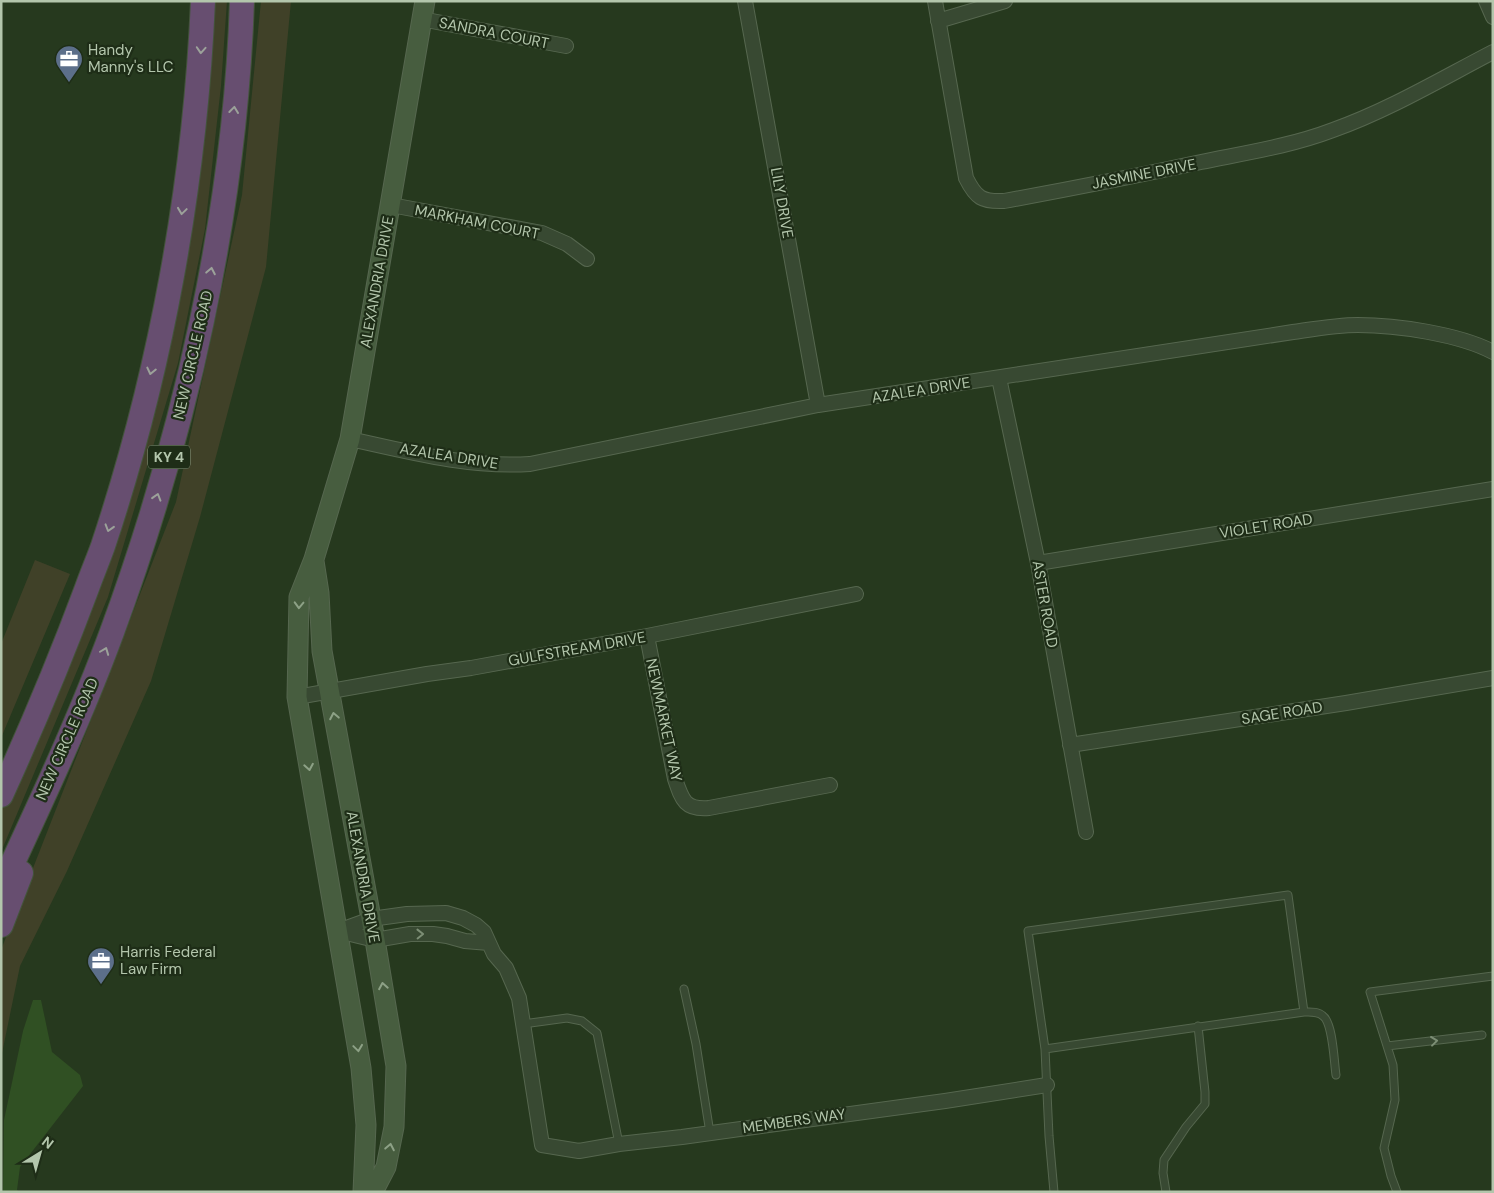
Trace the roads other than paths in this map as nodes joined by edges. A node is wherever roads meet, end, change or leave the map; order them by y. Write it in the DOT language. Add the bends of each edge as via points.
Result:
graph roads {
  1 [pos="203,1"];
  2 [pos="242,1"];
  3 [pos="745,1"];
  4 [pos="935,1"];
  5 [pos="1005,1"];
  6 [pos="423,10"];
  7 [pos="938,21"];
  8 [pos="566,46"];
  9 [pos="1493,52"];
  10 [pos="391,205"];
  11 [pos="587,259"];
  12 [pos="1493,352"];
  13 [pos="998,378"];
  14 [pos="818,405"];
  15 [pos="350,439"];
  16 [pos="1493,489"];
  17 [pos="314,559"];
  18 [pos="1038,563"];
  19 [pos="856,594"];
  20 [pos="647,636"];
  21 [pos="1493,678"];
  22 [pos="90,688"];
  23 [pos="329,691"];
  24 [pos="297,697"];
  25 [pos="30,730"];
  26 [pos="1070,745"];
  27 [pos="1,782"];
  28 [pos="830,785"];
  29 [pos="1,795"];
  30 [pos="1086,832"];
  31 [pos="1,888"];
  32 [pos="371,919"];
  33 [pos="1,925"];
  34 [pos="338,931"];
  35 [pos="375,940"];
  36 [pos="490,943"];
  37 [pos="1493,976"];
  38 [pos="684,988"];
  39 [pos="1304,1012"];
  40 [pos="523,1024"];
  41 [pos="1198,1026"];
  42 [pos="1482,1035"];
  43 [pos="1387,1046"];
  44 [pos="1045,1049"];
  45 [pos="1336,1075"];
  46 [pos="1047,1085"];
  47 [pos="710,1133"];
  48 [pos="619,1144"];
  49 [pos="362,1192"];
  50 [pos="373,1192"];
  51 [pos="1054,1192"];
  52 [pos="1166,1192"];
  53 [pos="1397,1192"];
  1 -- 25 [label="highway, KY 4, one-way" via="194,121 181,218 145,398 103,547"];
  22 -- 2 [label="highway, NEW CIRCLE ROAD / KY 4, one-way" via="147,530 189,378 226,181"];
  3 -- 14 [label="street, LILY DRIVE"];
  4 -- 7 [label="street, JASMINE DRIVE"];
  5 -- 7 [label="street"];
  6 -- 8 [label="street, SANDRA COURT"];
  6 -- 10 [label="street, ALEXANDRIA DRIVE"];
  7 -- 9 [label="street, JASMINE DRIVE" via="966,178 980,198 991,202 1303,140 1372,114"];
  10 -- 11 [label="street, MARKHAM COURT" via="542,233 567,244"];
  10 -- 15 [label="street, ALEXANDRIA DRIVE"];
  12 -- 13 [label="street, AZALEA DRIVE" via="1426,333 1357,325"];
  13 -- 14 [label="street, AZALEA DRIVE"];
  13 -- 18 [label="street, ASTER ROAD"];
  14 -- 15 [label="street, AZALEA DRIVE" via="530,464 478,464"];
  15 -- 17 [label="street, ALEXANDRIA DRIVE"];
  16 -- 18 [label="street, VIOLET ROAD"];
  17 -- 23 [label="street, ALEXANDRIA DRIVE"];
  17 -- 24 [label="street, ALEXANDRIA DRIVE, one-way" via="299,597"];
  18 -- 26 [label="street, ASTER ROAD"];
  19 -- 20 [label="street, GULFSTREAM DRIVE"];
  20 -- 23 [label="street, GULFSTREAM DRIVE"];
  20 -- 28 [label="street, NEWMARKET WAY" via="675,780 686,804 700,809 709,808"];
  21 -- 26 [label="street, SAGE ROAD"];
  22 -- 31 [label="highway, NEW CIRCLE ROAD / KY 4"];
  22 -- 33 [label="highway"];
  23 -- 24 [label="street, GULFSTREAM DRIVE"];
  32 -- 23 [label="street, ALEXANDRIA DRIVE, one-way"];
  24 -- 34 [label="street, ALEXANDRIA DRIVE, one-way"];
  25 -- 27 [label="highway"];
  25 -- 29 [label="highway, KY 4"];
  26 -- 30 [label="street, ASTER ROAD"];
  32 -- 34 [label="street"];
  32 -- 35 [label="street, ALEXANDRIA DRIVE"];
  32 -- 36 [label="street" via="446,913 476,925"];
  34 -- 35 [label="street"];
  34 -- 49 [label="street, ALEXANDRIA DRIVE, one-way" via="365,1102"];
  35 -- 36 [label="street, one-way" via="433,934"];
  50 -- 35 [label="street, ALEXANDRIA DRIVE, one-way" via="386,1167 394,1126 396,1066"];
  36 -- 40 [label="street" via="514,983"];
  37 -- 43 [label="lane" via="1370,992"];
  38 -- 47 [label="lane"];
  39 -- 41 [label="lane"];
  39 -- 44 [label="lane" via="1288,895 1028,931"];
  39 -- 45 [label="lane" via="1323,1015 1329,1024"];
  40 -- 48 [label="lane" via="567,1018 582,1020 597,1033"];
  40 -- 48 [label="street, MEMBERS WAY" via="542,1145 579,1151"];
  41 -- 44 [label="lane"];
  41 -- 52 [label="lane" via="1205,1104 1164,1160"];
  43 -- 42 [label="lane, one-way"];
  43 -- 53 [label="lane" via="1393,1065 1395,1100 1384,1148"];
  44 -- 46 [label="lane"];
  46 -- 47 [label="street, MEMBERS WAY"];
  46 -- 51 [label="lane"];
  47 -- 48 [label="street, MEMBERS WAY"];
}
